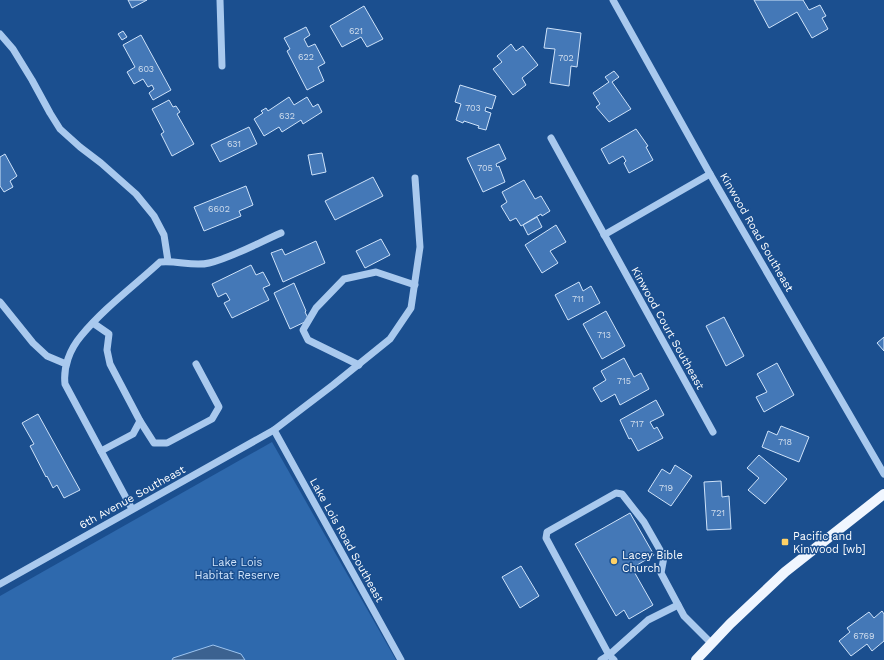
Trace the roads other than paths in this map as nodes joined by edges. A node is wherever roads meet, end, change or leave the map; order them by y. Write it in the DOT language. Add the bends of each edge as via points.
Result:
graph roads {
  1 [pos="220,0"];
  2 [pos="613,0"];
  3 [pos="0,34"];
  4 [pos="222,66"];
  5 [pos="551,138"];
  6 [pos="710,174"];
  7 [pos="415,178"];
  8 [pos="281,233"];
  9 [pos="604,235"];
  10 [pos="168,261"];
  11 [pos="415,285"];
  12 [pos="0,303"];
  13 [pos="93,323"];
  14 [pos="66,364"];
  15 [pos="196,364"];
  16 [pos="359,365"];
  17 [pos="140,421"];
  18 [pos="274,430"];
  19 [pos="713,432"];
  20 [pos="101,451"];
  21 [pos="884,474"];
  22 [pos="884,494"];
  23 [pos="132,509"];
  24 [pos="0,584"];
  25 [pos="678,605"];
  26 [pos="711,643"];
  27 [pos="611,657"];
  28 [pos="402,660"];
  29 [pos="601,660"];
  30 [pos="696,660"];
  1 -- 4 [label="street"];
  2 -- 6 [label="street, Kinwood Road Southeast"];
  3 -- 10 [label="street" via="32,80 60,129 136,194 154,216 164,235"];
  5 -- 9 [label="street, Kinwood Court Southeast"];
  6 -- 9 [label="street"];
  6 -- 21 [label="street, Kinwood Road Southeast"];
  7 -- 11 [label="street, 6th Avenue Southeast" via="420,247"];
  8 -- 10 [label="street" via="210,263 194,265"];
  9 -- 19 [label="street, Kinwood Court Southeast"];
  10 -- 13 [label="street" via="160,262"];
  11 -- 16 [label="street, 6th Avenue Southeast" via="411,308 390,339"];
  11 -- 16 [label="street" via="376,272 344,279 316,308 303,330 308,340"];
  12 -- 14 [label="street" via="47,356"];
  13 -- 14 [label="street" via="80,336"];
  13 -- 17 [label="street" via="109,334 107,350 110,364"];
  14 -- 20 [label="street" via="65,384"];
  15 -- 17 [label="street" via="219,407 212,419 167,443 154,443"];
  16 -- 18 [label="street, 6th Avenue Southeast"];
  17 -- 20 [label="street" via="133,434"];
  18 -- 23 [label="street, 6th Avenue Southeast"];
  18 -- 28 [label="street, Lake Lois Road Southeast"];
  20 -- 23 [label="street"];
  22 -- 26 [label="main road" via="785,572"];
  23 -- 24 [label="street, 6th Avenue Southeast"];
  25 -- 26 [label="street" via="684,616"];
  25 -- 27 [label="street" via="648,620"];
  25 -- 27 [label="street" via="662,573 664,557 644,522 622,494 616,493 547,532 546,538"];
  26 -- 30 [label="main road"];
  27 -- 29 [label="street"];
}
